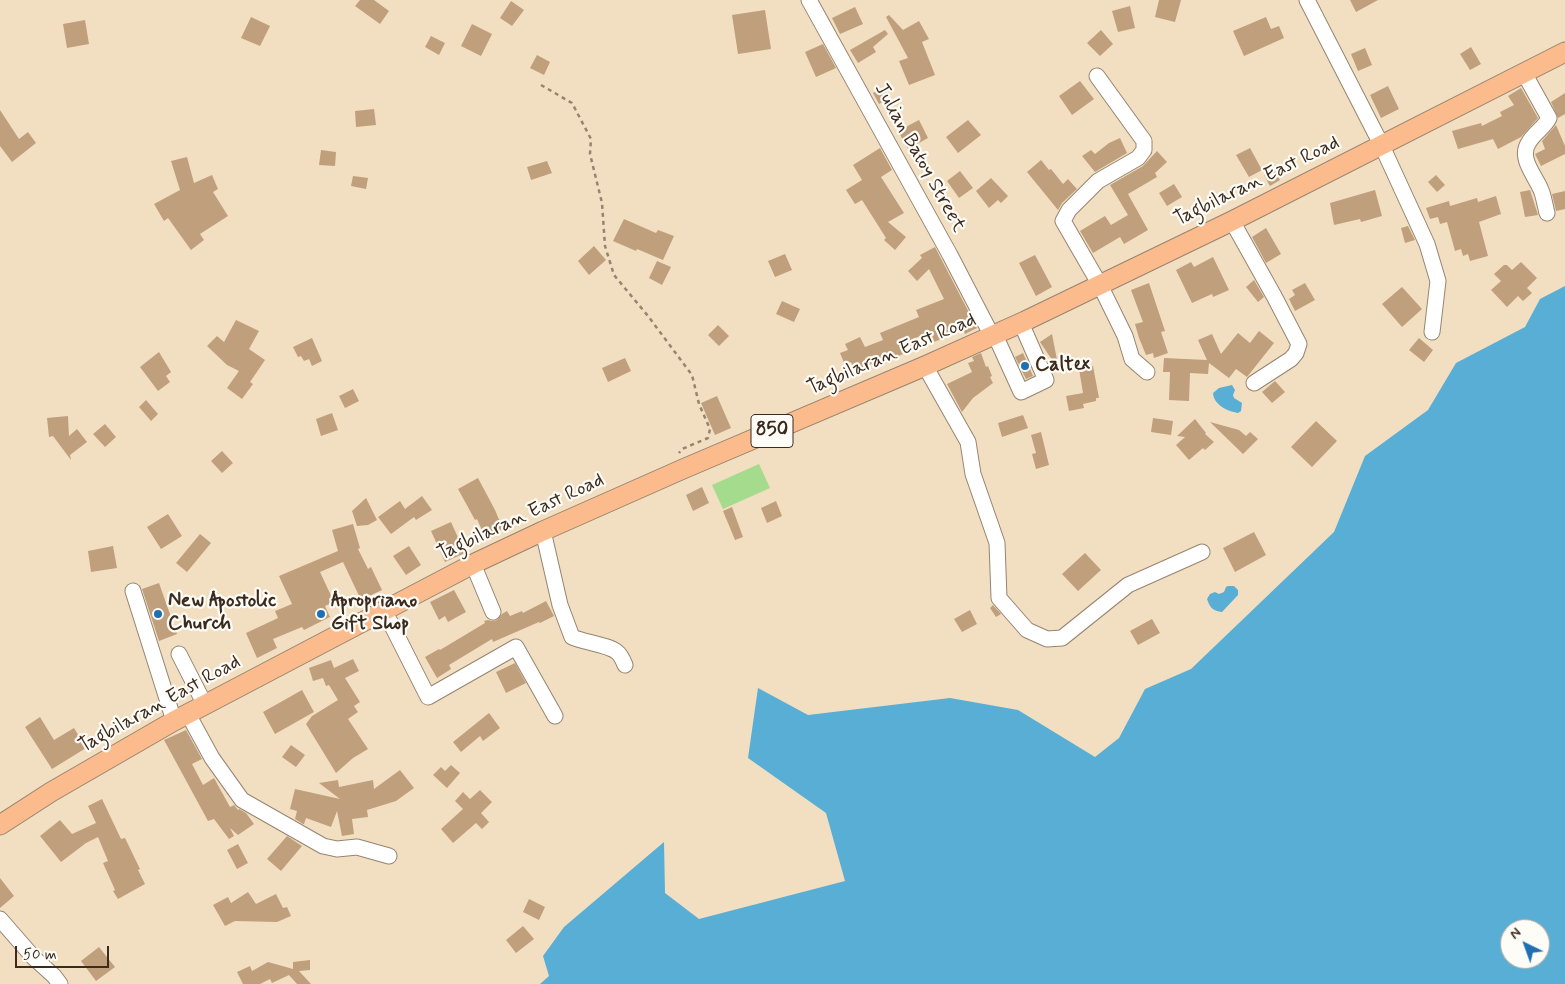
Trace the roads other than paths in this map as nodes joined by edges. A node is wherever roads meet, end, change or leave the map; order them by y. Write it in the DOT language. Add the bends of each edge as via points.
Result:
graph roads {
  1 [pos="809,0"];
  2 [pos="1307,0"];
  3 [pos="1560,54"];
  4 [pos="1524,73"];
  5 [pos="1097,76"];
  6 [pos="1382,146"];
  7 [pos="1547,213"];
  8 [pos="1232,221"];
  9 [pos="1100,284"];
  10 [pos="1020,323"];
  11 [pos="1432,332"];
  12 [pos="994,335"];
  13 [pos="926,366"];
  14 [pos="1147,372"];
  15 [pos="1254,382"];
  16 [pos="543,531"];
  17 [pos="1202,552"];
  18 [pos="473,564"];
  19 [pos="133,591"];
  20 [pos="384,610"];
  21 [pos="493,612"];
  22 [pos="179,654"];
  23 [pos="625,665"];
  24 [pos="205,705"];
  25 [pos="555,716"];
  26 [pos="181,717"];
  27 [pos="0,825"];
  28 [pos="389,856"];
  29 [pos="0,919"];
  30 [pos="60,984"];
  1 -- 12 [label="street, Julian Batoy Street"];
  2 -- 6 [label="street"];
  3 -- 4 [label="main road, Tagbilaran East Road / 850"];
  4 -- 6 [label="main road, Tagbilaran East Road / 850"];
  4 -- 7 [label="street" via="1549,118 1528,143 1525,156 1542,192"];
  5 -- 9 [label="street" via="1144,141 1144,150 1138,158 1098,181 1069,210 1063,221"];
  6 -- 8 [label="main road, Tagbilaran East Road / 850"];
  6 -- 11 [label="street" via="1427,244 1438,281"];
  8 -- 9 [label="main road, Tagbilaran East Road / 850"];
  8 -- 15 [label="street" via="1299,344 1291,359"];
  9 -- 10 [label="main road, Tagbilaran East Road / 850"];
  9 -- 14 [label="street" via="1125,336 1132,359"];
  10 -- 12 [label="main road, Tagbilaran East Road / 850"];
  10 -- 12 [label="street, Julian Batoy Street" via="1046,380 1021,392"];
  12 -- 13 [label="main road, Tagbilaran East Road / 850"];
  13 -- 16 [label="main road, Tagbilaran East Road / 850"];
  13 -- 17 [label="street" via="968,442 973,474 997,543 999,598 1027,630 1047,639 1062,638 1128,585"];
  16 -- 18 [label="main road, Tagbilaran East Road / 850"];
  16 -- 23 [label="street" via="560,604 572,636 615,650"];
  18 -- 20 [label="main road, Tagbilaran East Road / 850"];
  18 -- 21 [label="street"];
  19 -- 26 [label="street"];
  20 -- 24 [label="main road, Tagbilaran East Road / 850"];
  20 -- 25 [label="street" via="428,698 516,647"];
  22 -- 24 [label="street"];
  24 -- 26 [label="main road, Tagbilaran East Road / 850"];
  26 -- 27 [label="main road, Tagbilaran East Road / 850"];
  26 -- 28 [label="street" via="242,800 323,846 337,849 357,847"];
  29 -- 30 [label="street"];
}
